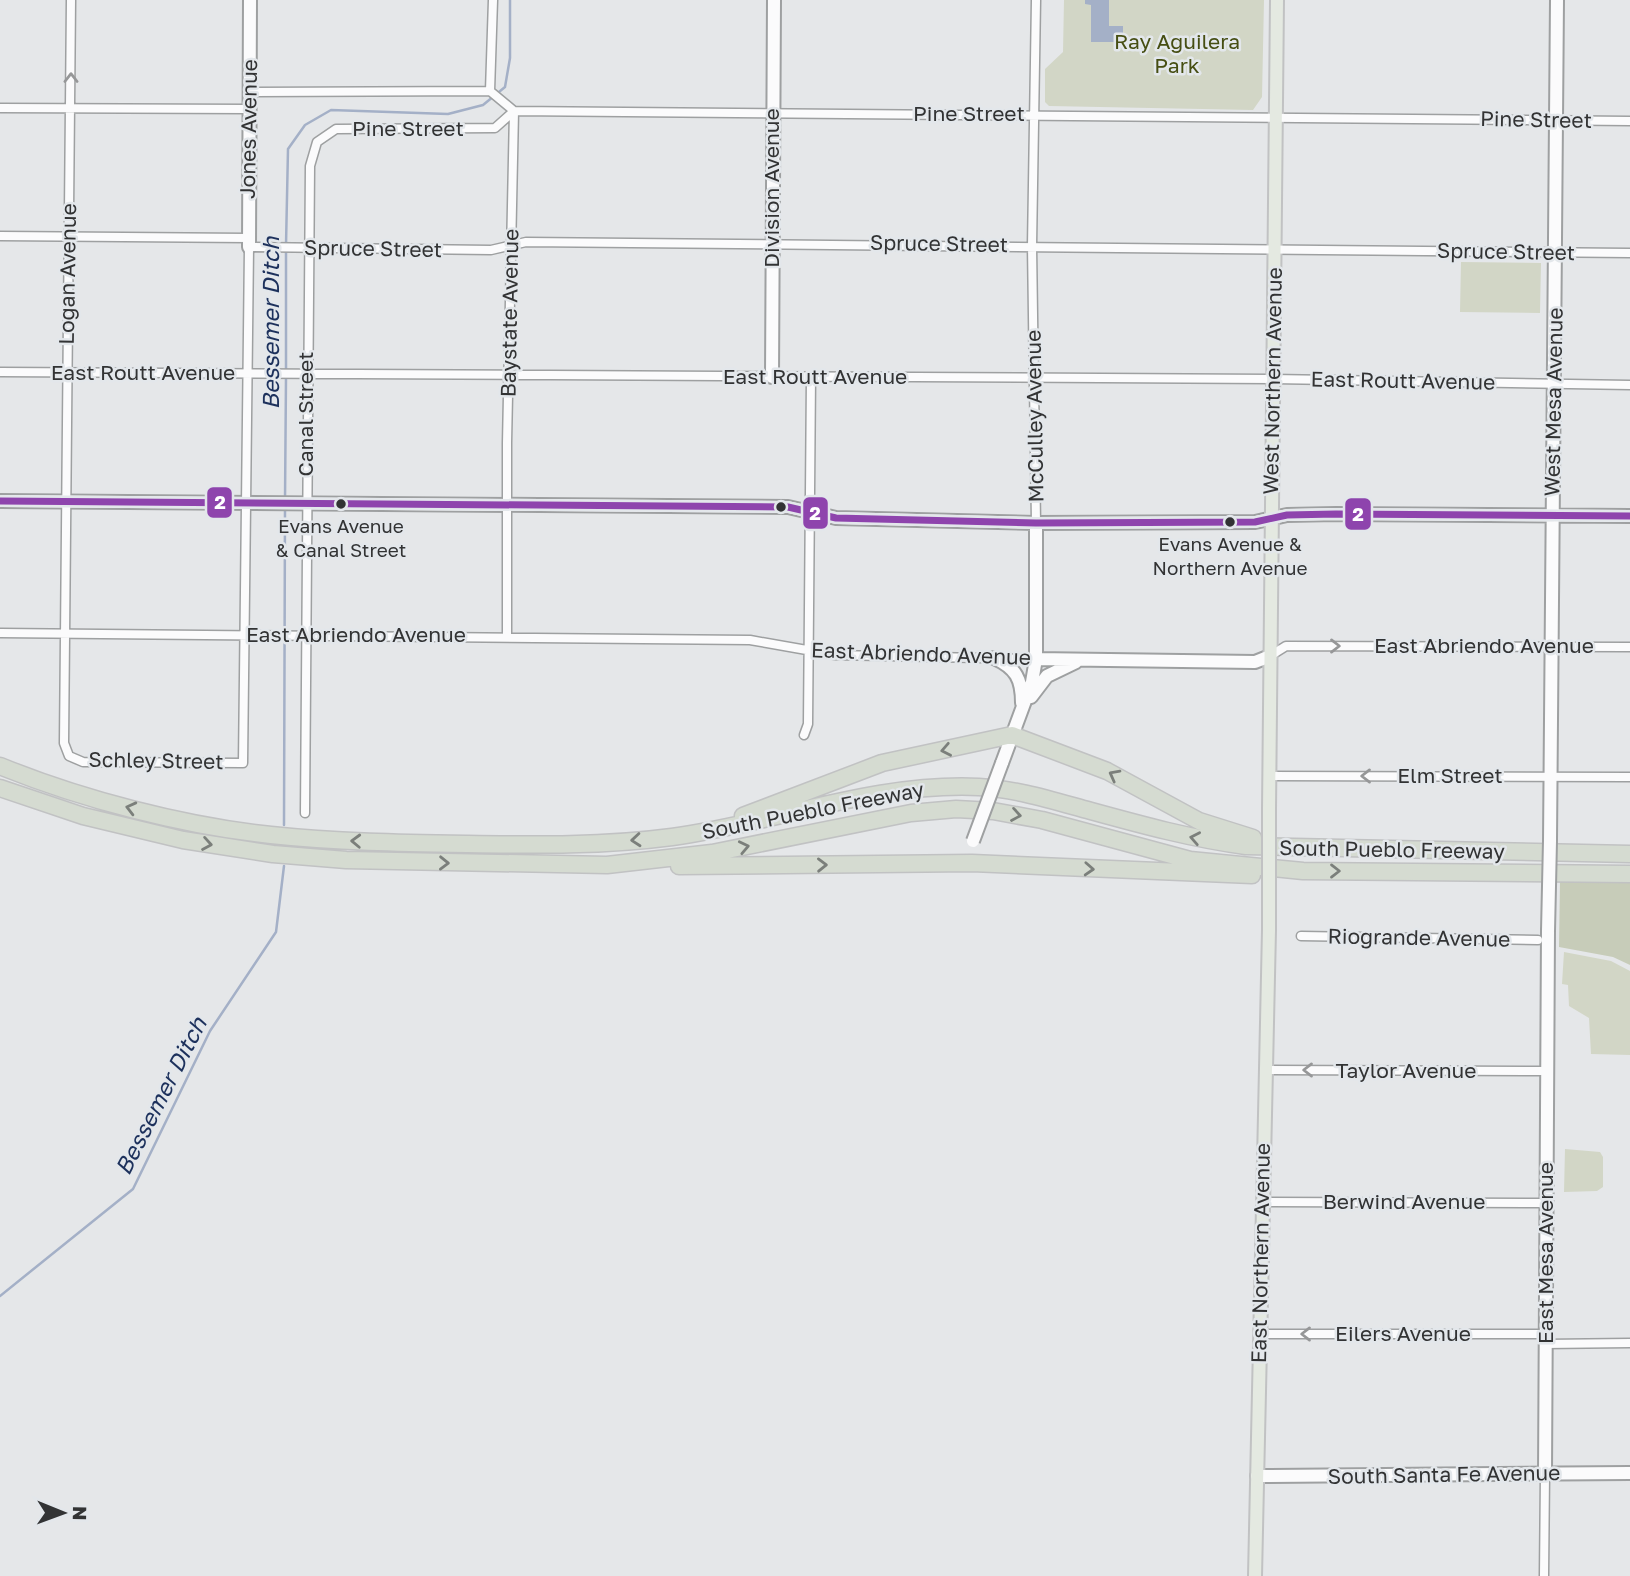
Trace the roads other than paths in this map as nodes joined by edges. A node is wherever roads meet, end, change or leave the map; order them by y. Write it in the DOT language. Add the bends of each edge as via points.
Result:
graph roads {
  1 [pos="71,0"];
  2 [pos="250,0"];
  3 [pos="493,0"];
  4 [pos="774,0"];
  5 [pos="1036,0"];
  6 [pos="1277,0"];
  7 [pos="1557,0"];
  8 [pos="490,90"];
  9 [pos="249,92"];
  10 [pos="0,108"];
  11 [pos="71,108"];
  12 [pos="249,109"];
  13 [pos="514,111"];
  14 [pos="773,114"];
  15 [pos="1034,114"];
  16 [pos="1276,117"];
  17 [pos="1556,120"];
  18 [pos="1630,121"];
  19 [pos="317,142"];
  20 [pos="0,236"];
  21 [pos="70,237"];
  22 [pos="249,242"];
  23 [pos="772,242"];
  24 [pos="1032,246"];
  25 [pos="510,247"];
  26 [pos="307,248"];
  27 [pos="1275,249"];
  28 [pos="1556,253"];
  29 [pos="1630,253"];
  30 [pos="0,372"];
  31 [pos="67,373"];
  32 [pos="247,373"];
  33 [pos="307,374"];
  34 [pos="509,375"];
  35 [pos="772,377"];
  36 [pos="811,377"];
  37 [pos="1035,379"];
  38 [pos="1273,379"];
  39 [pos="1555,384"];
  40 [pos="1630,385"];
  41 [pos="0,501"];
  42 [pos="67,502"];
  43 [pos="247,502"];
  44 [pos="306,502"];
  45 [pos="507,504"];
  46 [pos="809,510"];
  47 [pos="1552,516"];
  48 [pos="1630,516"];
  49 [pos="1272,518"];
  50 [pos="1036,523"];
  51 [pos="0,633"];
  52 [pos="65,633"];
  53 [pos="246,634"];
  54 [pos="306,634"];
  55 [pos="507,636"];
  56 [pos="1551,647"];
  57 [pos="1630,647"];
  58 [pos="808,652"];
  59 [pos="1270,656"];
  60 [pos="994,658"];
  61 [pos="1036,659"];
  62 [pos="1083,659"];
  63 [pos="1022,708"];
  64 [pos="804,735"];
  65 [pos="1012,735"];
  66 [pos="69,756"];
  67 [pos="243,763"];
  68 [pos="0,766"];
  69 [pos="1269,776"];
  70 [pos="1551,777"];
  71 [pos="1630,777"];
  72 [pos="0,788"];
  73 [pos="305,813"];
  74 [pos="668,838"];
  75 [pos="1314,848"];
  76 [pos="1630,854"];
  77 [pos="972,863"];
  78 [pos="607,865"];
  79 [pos="1303,872"];
  80 [pos="1630,874"];
  81 [pos="1269,930"];
  82 [pos="1548,931"];
  83 [pos="1301,936"];
  84 [pos="1538,940"];
  85 [pos="1264,1070"];
  86 [pos="1548,1071"];
  87 [pos="1262,1202"];
  88 [pos="1546,1203"];
  89 [pos="1260,1334"];
  90 [pos="1546,1339"];
  91 [pos="1630,1343"];
  92 [pos="1630,1473"];
  93 [pos="1545,1474"];
  94 [pos="1257,1476"];
  95 [pos="1255,1576"];
  96 [pos="1544,1576"];
  11 -- 1 [label="street, Logan Avenue, one-way"];
  2 -- 9 [label="street, Jones Avenue"];
  3 -- 8 [label="street"];
  4 -- 14 [label="street, Division Avenue"];
  5 -- 15 [label="street, McCulley Avenue"];
  6 -- 16 [label="main road, West Northern Avenue"];
  7 -- 17 [label="street, West Mesa Avenue"];
  8 -- 9 [label="street, Pine Street"];
  8 -- 13 [label="street"];
  9 -- 12 [label="street, Jones Avenue"];
  10 -- 11 [label="street"];
  11 -- 12 [label="street"];
  11 -- 21 [label="street, Logan Avenue"];
  12 -- 22 [label="street, Jones Avenue"];
  13 -- 14 [label="street, Pine Street"];
  13 -- 19 [label="street, Pine Street" via="495,128 335,129"];
  13 -- 25 [label="street, Baystate Avenue"];
  14 -- 15 [label="street, Pine Street"];
  14 -- 23 [label="street, Division Avenue"];
  15 -- 16 [label="street, Pine Street"];
  15 -- 24 [label="street, McCulley Avenue"];
  16 -- 17 [label="street, Pine Street"];
  16 -- 27 [label="main road, West Northern Avenue"];
  17 -- 18 [label="street, Pine Street"];
  17 -- 28 [label="street, West Mesa Avenue"];
  19 -- 26 [label="street, Canal Street" via="310,166"];
  20 -- 21 [label="street, Spruce Street"];
  21 -- 22 [label="street, Spruce Street"];
  21 -- 31 [label="street, Logan Avenue"];
  22 -- 26 [label="street, Spruce Street"];
  22 -- 32 [label="street, Jones Avenue"];
  23 -- 24 [label="street, Spruce Street"];
  23 -- 25 [label="street, Spruce Street" via="526,242"];
  23 -- 35 [label="street, Division Avenue"];
  24 -- 27 [label="street, Spruce Street"];
  24 -- 37 [label="street, McCulley Avenue"];
  25 -- 26 [label="street, Spruce Street"];
  25 -- 34 [label="street, Baystate Avenue"];
  26 -- 33 [label="street, Canal Street"];
  27 -- 28 [label="street, Spruce Street"];
  27 -- 38 [label="main road, West Northern Avenue"];
  28 -- 29 [label="street, Spruce Street"];
  28 -- 39 [label="street, West Mesa Avenue"];
  30 -- 31 [label="street, East Routt Avenue"];
  31 -- 32 [label="street, East Routt Avenue"];
  31 -- 42 [label="street, Logan Avenue"];
  32 -- 33 [label="street, East Routt Avenue"];
  32 -- 43 [label="street, Jones Avenue"];
  33 -- 34 [label="street, East Routt Avenue"];
  33 -- 44 [label="street, Canal Street"];
  34 -- 35 [label="street, East Routt Avenue"];
  34 -- 45 [label="street, Baystate Avenue"];
  35 -- 36 [label="street, East Routt Avenue"];
  36 -- 37 [label="street, East Routt Avenue"];
  36 -- 46 [label="street"];
  37 -- 38 [label="street, East Routt Avenue"];
  37 -- 50 [label="street, McCulley Avenue"];
  38 -- 39 [label="street, East Routt Avenue"];
  38 -- 49 [label="main road, West Northern Avenue"];
  39 -- 40 [label="street, East Routt Avenue"];
  39 -- 47 [label="street, West Mesa Avenue"];
  41 -- 42 [label="street"];
  42 -- 43 [label="street"];
  42 -- 52 [label="street, Logan Avenue"];
  43 -- 44 [label="street"];
  43 -- 53 [label="street, Jones Avenue"];
  44 -- 45 [label="street"];
  44 -- 54 [label="street, Canal Street"];
  45 -- 46 [label="street"];
  45 -- 55 [label="street, Baystate Avenue"];
  46 -- 50 [label="street" via="836,518"];
  46 -- 58 [label="street"];
  47 -- 48 [label="street"];
  47 -- 49 [label="street" via="1336,514"];
  47 -- 56 [label="street, West Mesa Avenue"];
  49 -- 50 [label="street" via="1255,522"];
  49 -- 59 [label="main road, West Northern Avenue"];
  50 -- 61 [label="street, McCulley Avenue"];
  51 -- 52 [label="street, East Abriendo Avenue"];
  52 -- 53 [label="street, East Abriendo Avenue"];
  52 -- 66 [label="street, Logan Avenue" via="64,743"];
  53 -- 54 [label="street, East Abriendo Avenue"];
  53 -- 67 [label="street, Jones Avenue"];
  54 -- 55 [label="street, East Abriendo Avenue"];
  54 -- 73 [label="street, Canal Street"];
  55 -- 58 [label="street, East Abriendo Avenue" via="750,640"];
  56 -- 57 [label="street, East Abriendo Avenue"];
  59 -- 56 [label="street, East Abriendo Avenue, one-way" via="1286,646"];
  56 -- 70 [label="street, West Mesa Avenue"];
  58 -- 60 [label="street, East Abriendo Avenue"];
  58 -- 64 [label="street"];
  59 -- 62 [label="street, East Abriendo Avenue" via="1255,662"];
  59 -- 69 [label="main road, West Northern Avenue"];
  60 -- 61 [label="street, East Abriendo Avenue"];
  60 -- 63 [label="street" via="1018,674"];
  61 -- 62 [label="street, East Abriendo Avenue"];
  61 -- 63 [label="street, McCulley Avenue"];
  62 -- 63 [label="street" via="1047,676"];
  63 -- 65 [label="street, McCulley Avenue"];
  65 -- 74 [label="highway, one-way" via="882,763 752,814"];
  75 -- 65 [label="highway, one-way" via="1254,839 1199,821 1107,771"];
  65 -- 77 [label="street, McCulley Avenue, bridge" via="974,841"];
  66 -- 67 [label="street, Schley Street" via="83,762"];
  74 -- 68 [label="highway, South Pueblo Freeway, one-way" via="498,844 269,835 122,805"];
  70 -- 69 [label="street, Elm Street, one-way"];
  69 -- 81 [label="main road, West Northern Avenue, bridge"];
  70 -- 71 [label="street, Elm Street"];
  70 -- 82 [label="street, West Mesa Avenue, bridge"];
  72 -- 78 [label="highway, South Pueblo Freeway, one-way" via="137,830 273,854 376,861"];
  75 -- 74 [label="highway, South Pueblo Freeway, one-way" via="1246,846 1192,838 1047,799 979,787 872,796"];
  75 -- 76 [label="highway, South Pueblo Freeway"];
  78 -- 77 [label="highway, one-way"];
  77 -- 79 [label="highway, one-way" via="1244,876"];
  78 -- 79 [label="highway, South Pueblo Freeway, one-way" via="712,853 911,813 956,809 1042,820 1190,860"];
  79 -- 80 [label="highway, South Pueblo Freeway, one-way"];
  81 -- 85 [label="main road, East Northern Avenue"];
  82 -- 86 [label="street, East Mesa Avenue"];
  83 -- 84 [label="street, Riogrande Avenue"];
  86 -- 85 [label="street, Taylor Avenue, one-way"];
  85 -- 87 [label="main road, East Northern Avenue"];
  86 -- 88 [label="street, East Mesa Avenue"];
  87 -- 88 [label="street, Berwind Avenue"];
  87 -- 89 [label="main road, East Northern Avenue"];
  88 -- 90 [label="street, East Mesa Avenue"];
  90 -- 89 [label="street, Eilers Avenue, one-way"];
  89 -- 94 [label="main road, East Northern Avenue"];
  90 -- 91 [label="street, Eilers Avenue"];
  90 -- 93 [label="street, East Mesa Avenue"];
  92 -- 93 [label="street, South Santa Fe Avenue"];
  93 -- 94 [label="street, South Santa Fe Avenue"];
  93 -- 96 [label="street, East Mesa Avenue"];
  94 -- 95 [label="main road, East Northern Avenue"];
}
